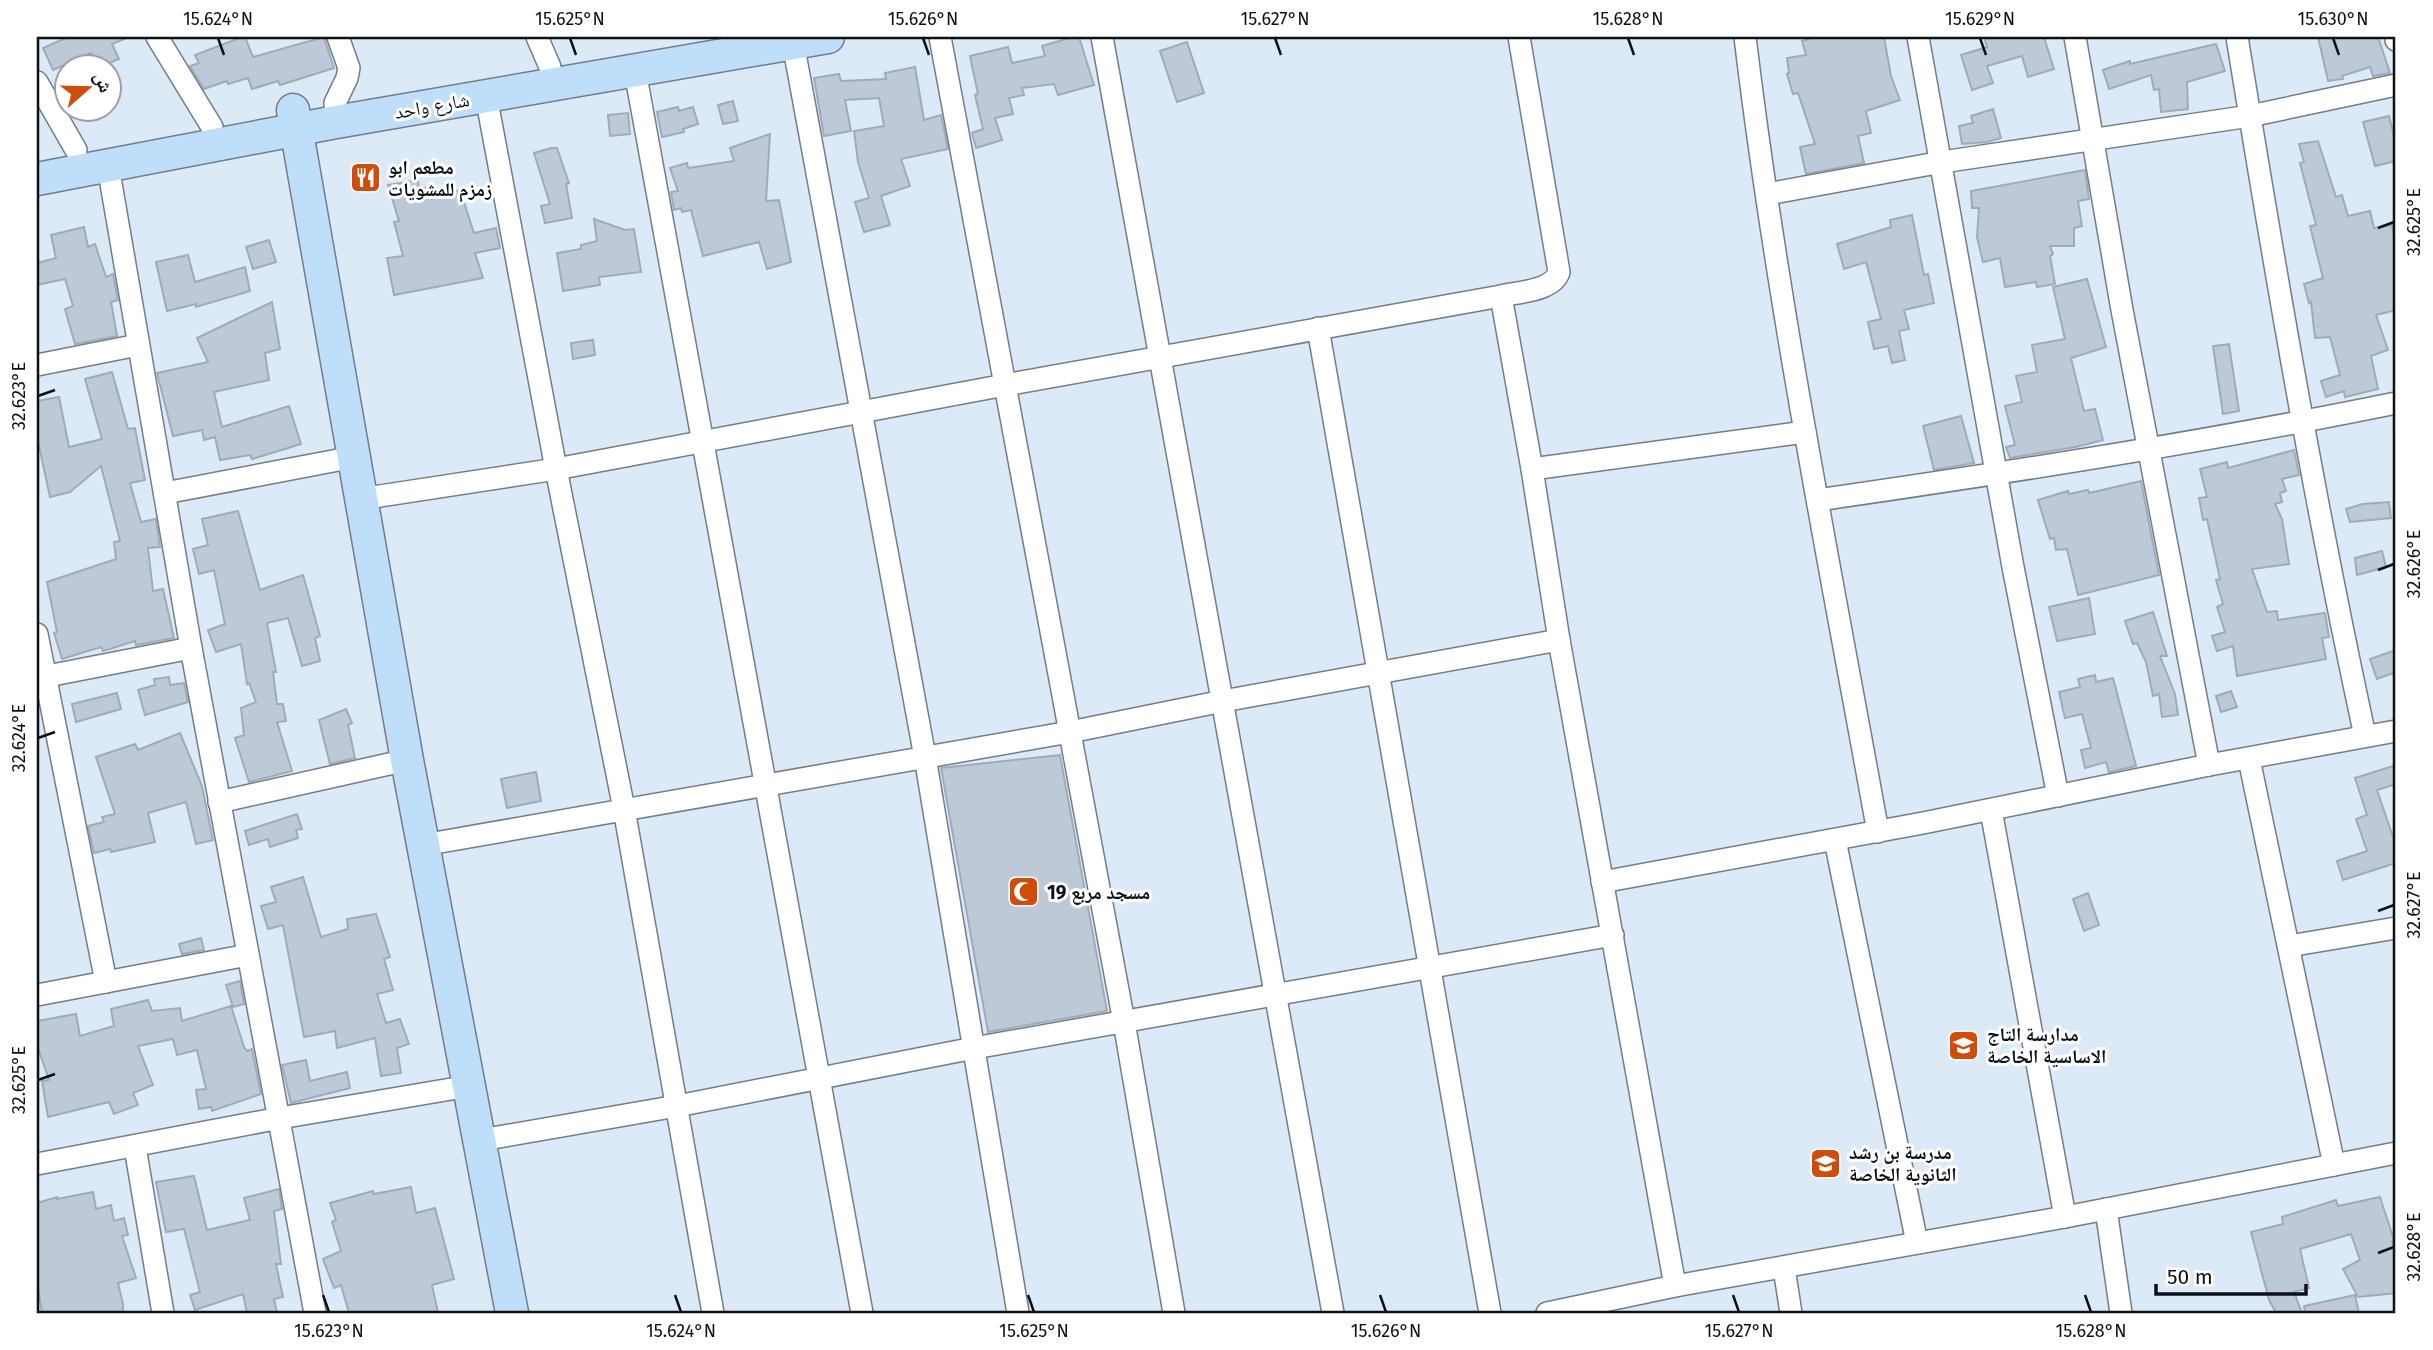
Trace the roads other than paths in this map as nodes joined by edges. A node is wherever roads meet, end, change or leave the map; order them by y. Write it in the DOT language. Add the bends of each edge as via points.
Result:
graph roads {
  1 [pos="157,37"];
  2 [pos="338,37"];
  3 [pos="537,37"];
  4 [pos="718,37"];
  5 [pos="828,37"];
  6 [pos="940,37"];
  7 [pos="1102,37"];
  8 [pos="1519,37"];
  9 [pos="1745,37"];
  10 [pos="1918,37"];
  11 [pos="2075,37"];
  12 [pos="2237,37"];
  13 [pos="793,43"];
  14 [pos="550,67"];
  15 [pos="635,71"];
  16 [pos="37,82"];
  17 [pos="2396,85"];
  18 [pos="486,96"];
  19 [pos="335,113"];
  20 [pos="2250,116"];
  21 [pos="295,121"];
  22 [pos="212,127"];
  23 [pos="2093,138"];
  24 [pos="76,150"];
  25 [pos="37,157"];
  26 [pos="1942,162"];
  27 [pos="108,166"];
  28 [pos="37,179"];
  29 [pos="1767,194"];
  30 [pos="1501,296"];
  31 [pos="1318,328"];
  32 [pos="138,345"];
  33 [pos="1159,357"];
  34 [pos="37,365"];
  35 [pos="1005,384"];
  36 [pos="2396,404"];
  37 [pos="860,412"];
  38 [pos="2302,422"];
  39 [pos="1805,432"];
  40 [pos="704,442"];
  41 [pos="2148,447"];
  42 [pos="354,457"];
  43 [pos="556,469"];
  44 [pos="1532,470"];
  45 [pos="1998,474"];
  46 [pos="165,494"];
  47 [pos="360,499"];
  48 [pos="1818,500"];
  49 [pos="37,634"];
  50 [pos="1559,640"];
  51 [pos="191,648"];
  52 [pos="1379,673"];
  53 [pos="41,677"];
  54 [pos="1223,701"];
  55 [pos="2396,731"];
  56 [pos="1070,732"];
  57 [pos="2365,736"];
  58 [pos="925,757"];
  59 [pos="2249,759"];
  60 [pos="407,760"];
  61 [pos="2209,765"];
  62 [pos="767,787"];
  63 [pos="2058,796"];
  64 [pos="219,802"];
  65 [pos="624,809"];
  66 [pos="1991,810"];
  67 [pos="1878,831"];
  68 [pos="1835,840"];
  69 [pos="423,845"];
  70 [pos="1602,882"];
  71 [pos="2396,929"];
  72 [pos="1613,935"];
  73 [pos="2288,946"];
  74 [pos="248,956"];
  75 [pos="1431,969"];
  76 [pos="106,982"];
  77 [pos="1276,994"];
  78 [pos="37,995"];
  79 [pos="1124,1022"];
  80 [pos="974,1048"];
  81 [pos="821,1077"];
  82 [pos="469,1086"];
  83 [pos="677,1106"];
  84 [pos="280,1118"];
  85 [pos="481,1140"];
  86 [pos="135,1147"];
  87 [pos="2396,1153"];
  88 [pos="37,1164"];
  89 [pos="2334,1165"];
  90 [pos="2106,1209"];
  91 [pos="2065,1217"];
  92 [pos="1917,1242"];
  93 [pos="1784,1268"];
  94 [pos="1675,1286"];
  95 [pos="163,1313"];
  96 [pos="315,1313"];
  97 [pos="512,1313"];
  98 [pos="713,1313"];
  99 [pos="862,1313"];
  100 [pos="1018,1313"];
  101 [pos="1174,1313"];
  102 [pos="1333,1313"];
  103 [pos="1490,1313"];
  104 [pos="1546,1313"];
  105 [pos="1791,1313"];
  106 [pos="2121,1313"];
  1 -- 22 [label="street"];
  2 -- 19 [label="street" via="349,68"];
  3 -- 14 [label="street"];
  4 -- 14 [label="street, شارع واحد"];
  5 -- 13 [label="street, شارع واحد"];
  6 -- 35 [label="street"];
  7 -- 33 [label="street"];
  8 -- 30 [label="street" via="1559,272 1550,285"];
  9 -- 29 [label="street"];
  10 -- 26 [label="street"];
  11 -- 23 [label="street"];
  12 -- 20 [label="street"];
  13 -- 15 [label="street, شارع واحد"];
  13 -- 37 [label="street"];
  14 -- 19 [label="street, شارع واحد"];
  15 -- 18 [label="street, شارع واحد"];
  15 -- 40 [label="street"];
  16 -- 24 [label="street"];
  17 -- 20 [label="street"];
  18 -- 19 [label="street, شارع واحد"];
  18 -- 43 [label="street"];
  19 -- 21 [label="street, شارع واحد"];
  20 -- 23 [label="street"];
  20 -- 38 [label="street"];
  21 -- 22 [label="street, شارع واحد"];
  21 -- 27 [label="street, شارع واحد"];
  21 -- 42 [label="street"];
  22 -- 24 [label="street, شارع واحد"];
  23 -- 26 [label="street"];
  23 -- 41 [label="street"];
  24 -- 25 [label="street, شارع واحد"];
  26 -- 29 [label="street"];
  26 -- 45 [label="street"];
  27 -- 28 [label="street, شارع واحد"];
  27 -- 32 [label="street"];
  29 -- 39 [label="street"];
  30 -- 31 [label="street"];
  30 -- 44 [label="street"];
  31 -- 33 [label="street"];
  31 -- 52 [label="street"];
  32 -- 34 [label="street"];
  32 -- 46 [label="street"];
  33 -- 35 [label="street"];
  33 -- 54 [label="street"];
  35 -- 37 [label="street"];
  35 -- 56 [label="street"];
  36 -- 38 [label="street"];
  37 -- 40 [label="street"];
  37 -- 58 [label="street"];
  38 -- 41 [label="street"];
  38 -- 57 [label="street"];
  39 -- 44 [label="street"];
  39 -- 48 [label="street"];
  40 -- 43 [label="street"];
  40 -- 62 [label="street"];
  41 -- 45 [label="street"];
  41 -- 61 [label="street"];
  42 -- 46 [label="street"];
  42 -- 47 [label="street"];
  43 -- 47 [label="street"];
  43 -- 65 [label="street"];
  44 -- 50 [label="street"];
  45 -- 48 [label="street"];
  45 -- 63 [label="street"];
  46 -- 51 [label="street"];
  47 -- 60 [label="street"];
  48 -- 67 [label="street"];
  49 -- 53 [label="street"];
  50 -- 52 [label="street"];
  50 -- 70 [label="street"];
  51 -- 53 [label="street"];
  51 -- 64 [label="street"];
  52 -- 54 [label="street"];
  52 -- 75 [label="street"];
  53 -- 76 [label="street"];
  54 -- 56 [label="street"];
  54 -- 77 [label="street"];
  55 -- 57 [label="street"];
  56 -- 58 [label="street"];
  56 -- 79 [label="street"];
  57 -- 59 [label="street"];
  58 -- 62 [label="street"];
  58 -- 80 [label="street"];
  59 -- 61 [label="street"];
  59 -- 73 [label="street"];
  60 -- 64 [label="street"];
  60 -- 69 [label="street"];
  61 -- 63 [label="street"];
  62 -- 65 [label="street"];
  62 -- 81 [label="street"];
  63 -- 66 [label="street"];
  64 -- 74 [label="street"];
  65 -- 69 [label="street"];
  65 -- 83 [label="street"];
  66 -- 67 [label="street"];
  66 -- 91 [label="street"];
  67 -- 68 [label="street"];
  68 -- 70 [label="street"];
  68 -- 92 [label="street"];
  69 -- 82 [label="street"];
  70 -- 72 [label="street"];
  71 -- 73 [label="street"];
  72 -- 75 [label="street"];
  72 -- 94 [label="street"];
  73 -- 89 [label="street"];
  74 -- 76 [label="street"];
  74 -- 84 [label="street"];
  75 -- 77 [label="street"];
  75 -- 103 [label="street"];
  76 -- 78 [label="street"];
  77 -- 79 [label="street"];
  77 -- 102 [label="street"];
  79 -- 80 [label="street"];
  79 -- 101 [label="street"];
  80 -- 81 [label="street"];
  80 -- 100 [label="street"];
  81 -- 83 [label="street"];
  81 -- 99 [label="street"];
  82 -- 84 [label="street"];
  82 -- 85 [label="street"];
  83 -- 85 [label="street"];
  83 -- 98 [label="street"];
  84 -- 86 [label="street"];
  84 -- 96 [label="street"];
  85 -- 97 [label="street"];
  86 -- 88 [label="street"];
  86 -- 95 [label="street"];
  87 -- 89 [label="street"];
  89 -- 90 [label="street"];
  90 -- 91 [label="street"];
  90 -- 106 [label="street"];
  91 -- 92 [label="street"];
  92 -- 93 [label="street"];
  93 -- 94 [label="street"];
  93 -- 105 [label="street"];
  94 -- 104 [label="street"];
}
